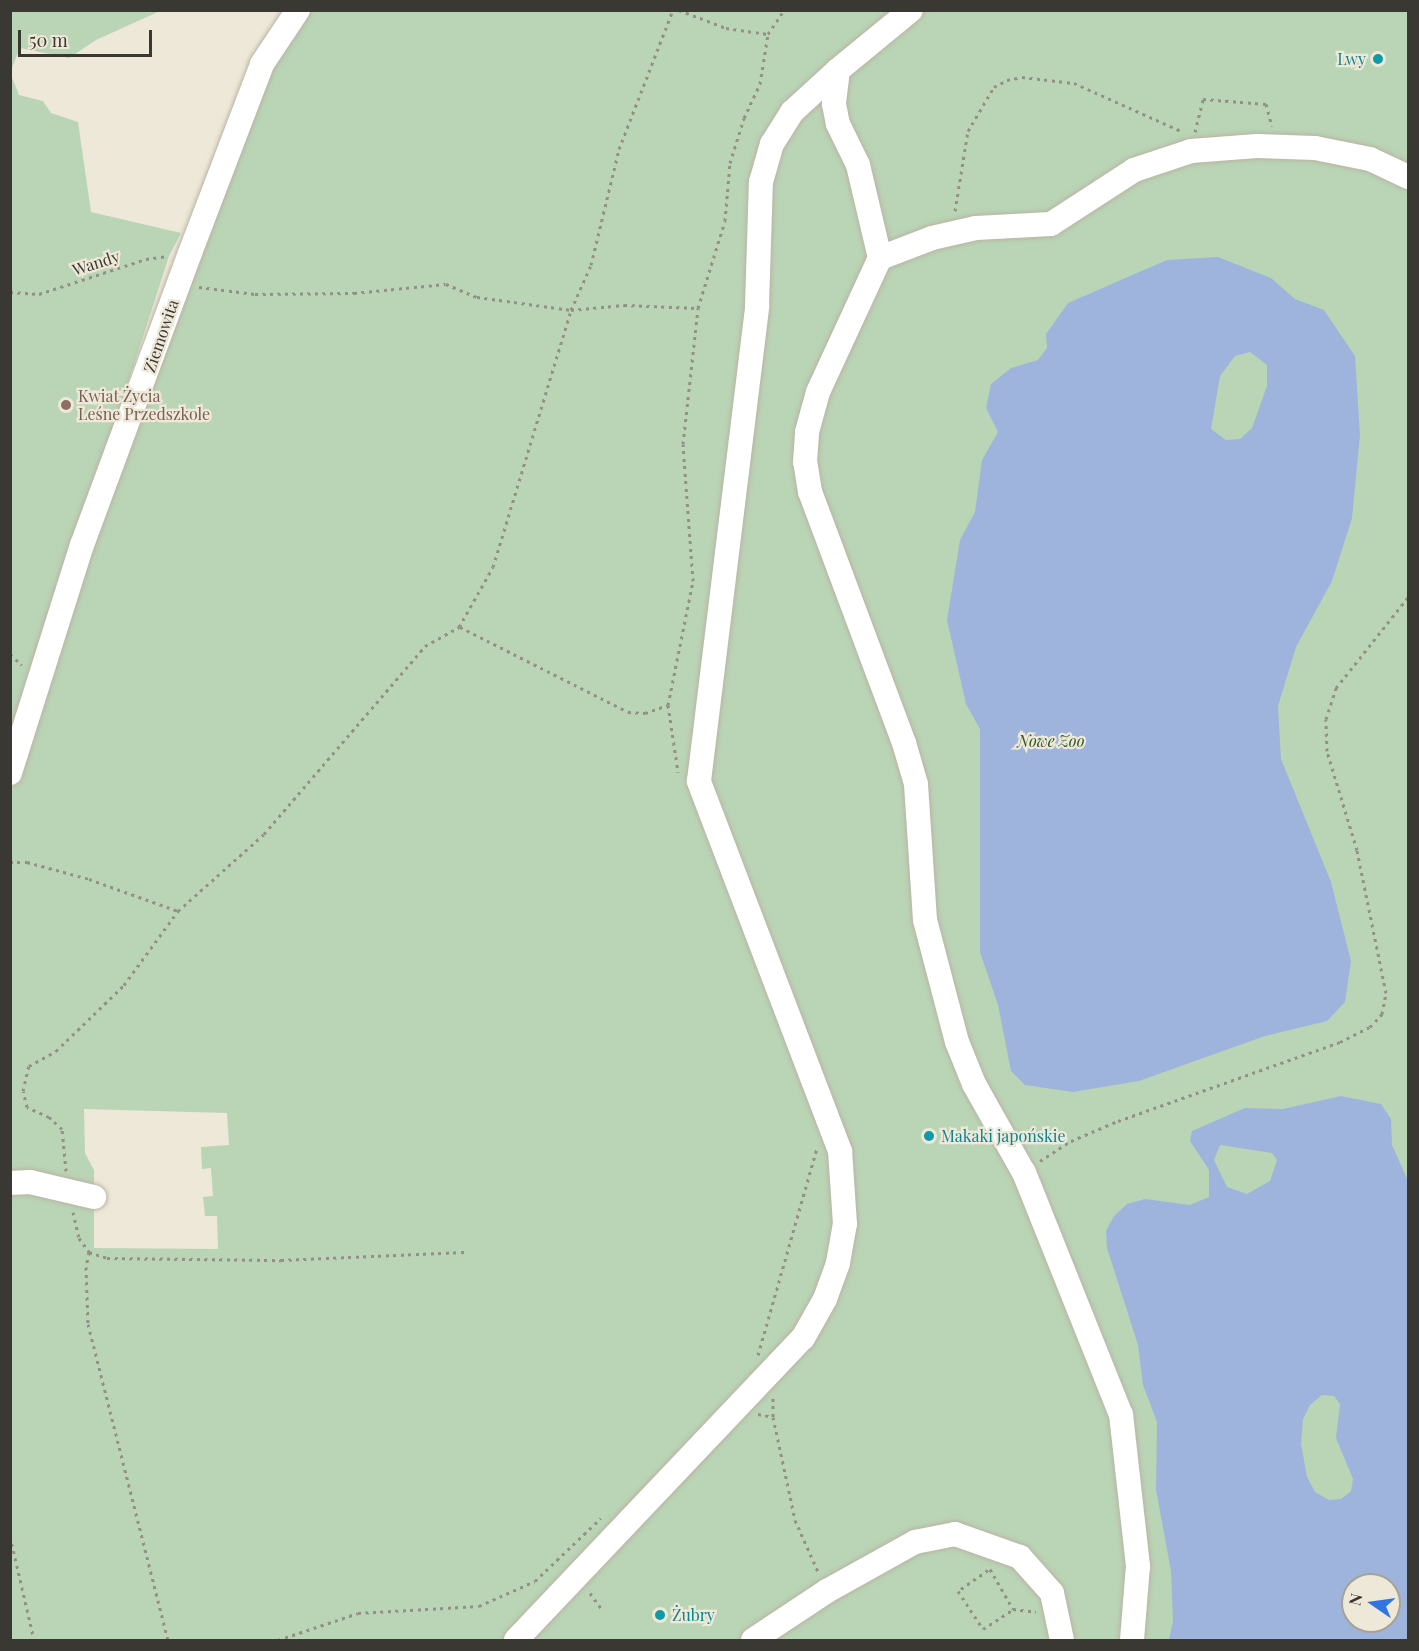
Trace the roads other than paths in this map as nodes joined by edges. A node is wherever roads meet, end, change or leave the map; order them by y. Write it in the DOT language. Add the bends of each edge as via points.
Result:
graph roads {
  1 [pos="298,10"];
  2 [pos="911,10"];
  3 [pos="838,70"];
  4 [pos="792,112"];
  5 [pos="838,124"];
  6 [pos="1408,177"];
  7 [pos="880,258"];
  8 [pos="10,773"];
  9 [pos="10,1183"];
  10 [pos="78,1195"];
  11 [pos="516,1641"];
  12 [pos="753,1641"];
  13 [pos="1062,1641"];
  14 [pos="1132,1641"];
  1 -- 8 [label="street, Ziemowita" via="262,64 190,253 82,545"];
  2 -- 3 [label="street"];
  3 -- 4 [label="street"];
  3 -- 5 [label="street" via="834,104"];
  4 -- 5 [label="street" via="816,114"];
  4 -- 11 [label="street" via="772,144 761,182 757,306 699,781 840,1151 846,1189 838,1263 825,1299 803,1338"];
  5 -- 7 [label="street" via="858,165"];
  6 -- 7 [label="street" via="1370,159 1347,154 1278,146 1192,144 1134,170 1051,224 976,228"];
  7 -- 14 [label="street" via="818,392 807,432 806,472 916,784 925,920 957,1042 974,1084 1024,1173 1121,1415 1138,1566"];
  9 -- 10 [label="street" via="30,1182"];
  12 -- 13 [label="street" via="826,1592 915,1542 955,1534 1012,1551 1052,1593"];
}
